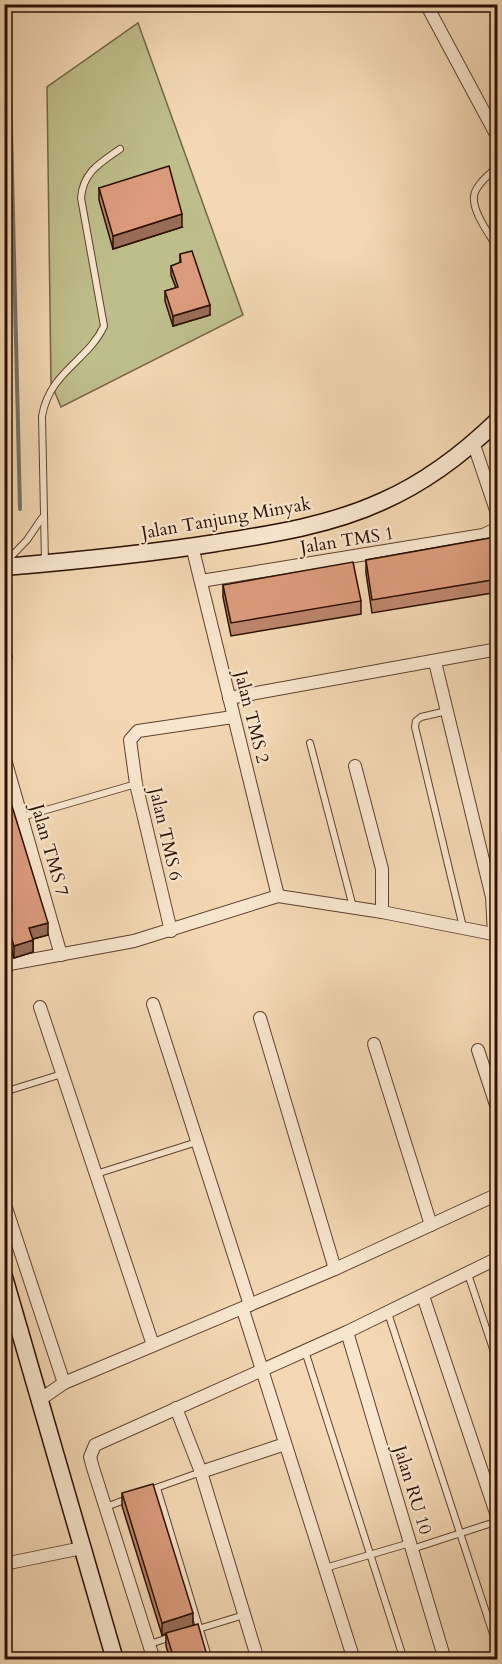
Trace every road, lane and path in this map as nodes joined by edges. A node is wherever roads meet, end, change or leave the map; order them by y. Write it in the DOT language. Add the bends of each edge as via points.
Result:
graph roads {
  1 [pos="426,4"];
  2 [pos="498,138"];
  3 [pos="120,148"];
  4 [pos="498,166"];
  5 [pos="498,249"];
  6 [pos="498,420"];
  7 [pos="473,442"];
  8 [pos="498,516"];
  9 [pos="42,517"];
  10 [pos="498,528"];
  11 [pos="192,546"];
  12 [pos="45,564"];
  13 [pos="4,566"];
  14 [pos="201,581"];
  15 [pos="4,644"];
  16 [pos="498,649"];
  17 [pos="435,662"];
  18 [pos="4,666"];
  19 [pos="229,698"];
  20 [pos="447,711"];
  21 [pos="233,717"];
  22 [pos="310,743"];
  23 [pos="4,756"];
  24 [pos="355,766"];
  25 [pos="136,784"];
  26 [pos="22,817"];
  27 [pos="278,896"];
  28 [pos="354,907"];
  29 [pos="382,912"];
  30 [pos="463,927"];
  31 [pos="171,931"];
  32 [pos="496,935"];
  33 [pos="61,955"];
  34 [pos="4,965"];
  35 [pos="153,1004"];
  36 [pos="40,1007"];
  37 [pos="260,1018"];
  38 [pos="374,1044"];
  39 [pos="478,1050"];
  40 [pos="62,1074"];
  41 [pos="4,1092"];
  42 [pos="498,1111"];
  43 [pos="197,1142"];
  44 [pos="96,1174"];
  45 [pos="498,1194"];
  46 [pos="4,1202"];
  47 [pos="431,1225"];
  48 [pos="498,1258"];
  49 [pos="335,1269"];
  50 [pos="468,1274"];
  51 [pos="4,1277"];
  52 [pos="423,1296"];
  53 [pos="246,1308"];
  54 [pos="388,1312"];
  55 [pos="347,1332"];
  56 [pos="153,1345"];
  57 [pos="306,1351"];
  58 [pos="498,1365"];
  59 [pos="260,1366"];
  60 [pos="64,1383"];
  61 [pos="38,1401"];
  62 [pos="176,1408"];
  63 [pos="285,1444"];
  64 [pos="201,1472"];
  65 [pos="157,1488"];
  66 [pos="147,1492"];
  67 [pos="137,1496"];
  68 [pos="106,1507"];
  69 [pos="498,1520"];
  70 [pos="459,1534"];
  71 [pos="411,1546"];
  72 [pos="82,1548"];
  73 [pos="371,1554"];
  74 [pos="4,1564"];
  75 [pos="324,1568"];
  76 [pos="244,1615"];
  77 [pos="199,1629"];
  78 [pos="189,1632"];
  79 [pos="179,1635"];
  80 [pos="149,1644"];
  81 [pos="498,1649"];
  82 [pos="115,1659"];
  83 [pos="154,1659"];
  84 [pos="208,1659"];
  85 [pos="258,1659"];
  86 [pos="354,1659"];
  87 [pos="404,1659"];
  88 [pos="445,1659"];
  1 -- 2 [label="street"];
  3 -- 9 [label="lane" via="89,172 82,186 104,326 45,398"];
  4 -- 5 [label="lane" via="474,196"];
  6 -- 7 [label="main road, Jalan Tanjung Minyak"];
  7 -- 8 [label="street"];
  7 -- 11 [label="main road, Jalan Tanjung Minyak" via="423,479 366,508 282,532"];
  9 -- 12 [label="lane"];
  9 -- 13 [label="lane"];
  10 -- 14 [label="street, Jalan TMS 1" via="483,535"];
  11 -- 12 [label="main road, Jalan Tanjung Minyak"];
  11 -- 14 [label="street, Jalan TMS 2"];
  12 -- 13 [label="main road, Jalan Tanjung Minyak"];
  14 -- 19 [label="street, Jalan TMS 2"];
  15 -- 18 [label="lane" via="9,657"];
  16 -- 17 [label="street"];
  17 -- 19 [label="street"];
  17 -- 20 [label="street"];
  19 -- 21 [label="street, Jalan TMS 2"];
  20 -- 30 [label="lane" via="421,717 415,727"];
  20 -- 32 [label="street" via="492,897"];
  21 -- 25 [label="street, Jalan TMS 6" via="138,731 130,740"];
  21 -- 27 [label="street, Jalan TMS 2"];
  22 -- 28 [label="lane"];
  23 -- 26 [label="street, Jalan TMS 7"];
  24 -- 29 [label="street" via="382,868"];
  25 -- 26 [label="lane"];
  25 -- 31 [label="street, Jalan TMS 6"];
  26 -- 33 [label="street, Jalan TMS 7"];
  27 -- 28 [label="street"];
  27 -- 31 [label="street"];
  28 -- 29 [label="street"];
  29 -- 30 [label="street"];
  30 -- 32 [label="street"];
  31 -- 33 [label="street"];
  33 -- 34 [label="street"];
  35 -- 43 [label="street"];
  36 -- 40 [label="street"];
  37 -- 49 [label="street"];
  38 -- 47 [label="street"];
  39 -- 42 [label="street"];
  40 -- 41 [label="lane"];
  40 -- 44 [label="street"];
  43 -- 44 [label="lane"];
  43 -- 53 [label="street"];
  44 -- 56 [label="street"];
  45 -- 47 [label="street"];
  46 -- 60 [label="street"];
  47 -- 49 [label="street"];
  48 -- 50 [label="street"];
  49 -- 53 [label="street"];
  50 -- 52 [label="street"];
  50 -- 58 [label="lane"];
  51 -- 61 [label="main road"];
  52 -- 54 [label="street"];
  52 -- 69 [label="street"];
  53 -- 56 [label="street"];
  53 -- 59 [label="street"];
  54 -- 55 [label="street"];
  54 -- 70 [label="lane"];
  55 -- 57 [label="street"];
  55 -- 71 [label="street, Jalan RU 10"];
  56 -- 60 [label="street"];
  57 -- 59 [label="street"];
  57 -- 73 [label="lane"];
  59 -- 62 [label="street"];
  59 -- 63 [label="street"];
  60 -- 61 [label="street"];
  61 -- 72 [label="main road"];
  62 -- 64 [label="street"];
  62 -- 68 [label="street" via="95,1445 90,1456"];
  63 -- 64 [label="street"];
  63 -- 75 [label="street"];
  64 -- 65 [label="lane"];
  64 -- 76 [label="street"];
  65 -- 66 [label="lane"];
  65 -- 77 [label="lane"];
  67 -- 68 [label="lane"];
  68 -- 80 [label="street"];
  69 -- 70 [label="lane"];
  70 -- 71 [label="lane"];
  70 -- 81 [label="lane"];
  71 -- 73 [label="lane"];
  71 -- 88 [label="street, Jalan RU 10"];
  72 -- 74 [label="street"];
  72 -- 82 [label="main road"];
  73 -- 75 [label="lane"];
  73 -- 87 [label="lane"];
  75 -- 86 [label="street"];
  76 -- 77 [label="lane"];
  76 -- 85 [label="street"];
  77 -- 78 [label="lane"];
  77 -- 84 [label="lane"];
  79 -- 80 [label="lane"];
  80 -- 83 [label="street"];
}
